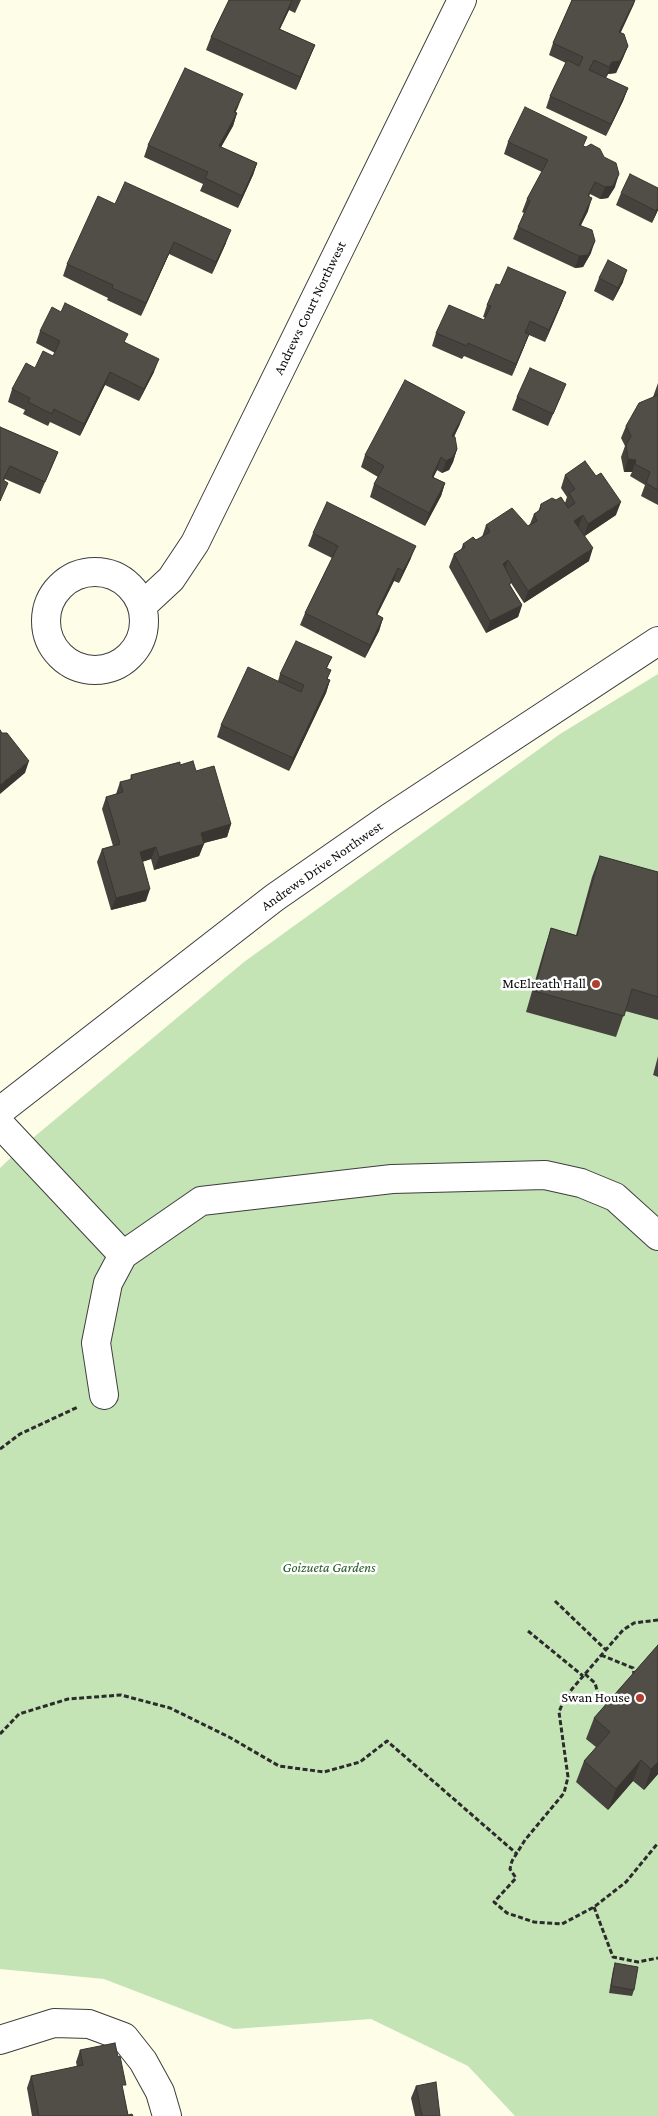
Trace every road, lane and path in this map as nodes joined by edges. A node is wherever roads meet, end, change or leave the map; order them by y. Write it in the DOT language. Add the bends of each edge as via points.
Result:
graph roads {
  1 [pos="462,0"];
  2 [pos="143,605"];
  3 [pos="658,641"];
  4 [pos="0,1111"];
  5 [pos="0,1124"];
  6 [pos="658,1236"];
  7 [pos="123,1255"];
  8 [pos="104,1394"];
  9 [pos="0,1449"];
  10 [pos="555,1601"];
  11 [pos="658,1620"];
  12 [pos="528,1631"];
  13 [pos="606,1650"];
  14 [pos="601,1655"];
  15 [pos="584,1675"];
  16 [pos="634,1677"];
  17 [pos="617,1697"];
  18 [pos="0,1734"];
  19 [pos="658,1843"];
  20 [pos="517,1854"];
  21 [pos="594,1907"];
  22 [pos="658,1958"];
  23 [pos="0,2040"];
  24 [pos="167,2116"];
  1 -- 2 [label="street, Andrews Court Northwest" via="195,543 171,579"];
  3 -- 4 [label="street, Andrews Drive Northwest" via="389,818 274,898"];
  5 -- 7 [label="street"];
  6 -- 7 [label="street" via="615,1197 581,1183 545,1175 392,1179 201,1201"];
  7 -- 8 [label="street" via="108,1283 96,1343"];
  8 -- 9 [label="path" via="20,1434"];
  10 -- 13 [label="path"];
  11 -- 13 [label="path" via="634,1624 623,1630"];
  12 -- 15 [label="path"];
  13 -- 14 [label="path"];
  14 -- 15 [label="path"];
  14 -- 16 [label="path" via="632,1668"];
  15 -- 17 [label="path" via="595,1683 599,1697 608,1701"];
  15 -- 20 [label="path" via="559,1712 568,1777 564,1793"];
  18 -- 20 [label="path" via="19,1714 68,1700 121,1695 170,1708 279,1766 324,1772 360,1762 387,1741"];
  19 -- 21 [label="path" via="626,1882"];
  20 -- 21 [label="path" via="510,1869 516,1878 494,1902 507,1913 534,1922 562,1924"];
  21 -- 22 [label="path" via="613,1958 638,1962"];
  23 -- 24 [label="street" via="54,2023 89,2024 124,2037 143,2061 160,2092"];
}
